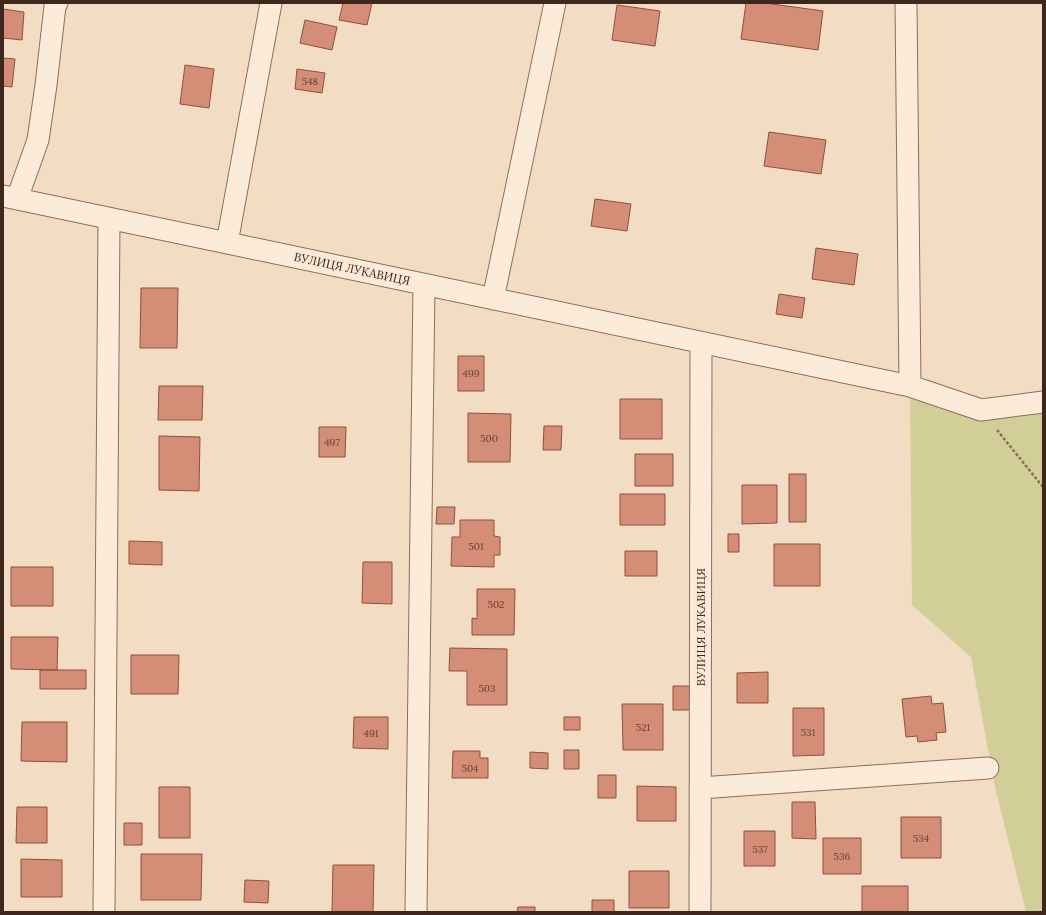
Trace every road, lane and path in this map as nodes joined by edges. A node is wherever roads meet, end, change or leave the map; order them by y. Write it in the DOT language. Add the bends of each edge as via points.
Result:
graph roads {
  1 [pos="57,3"];
  2 [pos="271,3"];
  3 [pos="555,3"];
  4 [pos="906,3"];
  5 [pos="10,198"];
  6 [pos="109,218"];
  7 [pos="227,243"];
  8 [pos="424,285"];
  9 [pos="494,299"];
  10 [pos="701,343"];
  11 [pos="910,386"];
  12 [pos="1043,402"];
  13 [pos="981,410"];
  14 [pos="1043,487"];
  15 [pos="988,768"];
  16 [pos="700,788"];
  17 [pos="104,912"];
  18 [pos="416,912"];
  19 [pos="700,912"];
  1 -- 5 [label="street" via="38,140"];
  2 -- 7 [label="street"];
  3 -- 9 [label="street"];
  4 -- 11 [label="street"];
  5 -- 6 [label="street, ВУЛИЦЯ ЛУКАВИЦЯ"];
  6 -- 7 [label="street, ВУЛИЦЯ ЛУКАВИЦЯ"];
  6 -- 17 [label="street"];
  7 -- 8 [label="street, ВУЛИЦЯ ЛУКАВИЦЯ"];
  8 -- 9 [label="street, ВУЛИЦЯ ЛУКАВИЦЯ"];
  8 -- 18 [label="street"];
  9 -- 10 [label="street, ВУЛИЦЯ ЛУКАВИЦЯ"];
  10 -- 11 [label="street, ВУЛИЦЯ ЛУКАВИЦЯ"];
  10 -- 16 [label="street, ВУЛИЦЯ ЛУКАВИЦЯ"];
  11 -- 13 [label="street, ВУЛИЦЯ ЛУКАВИЦЯ"];
  12 -- 13 [label="street"];
  13 -- 14 [label="path"];
  15 -- 16 [label="street"];
  16 -- 19 [label="street, ВУЛИЦЯ ЛУКАВИЦЯ"];
}
